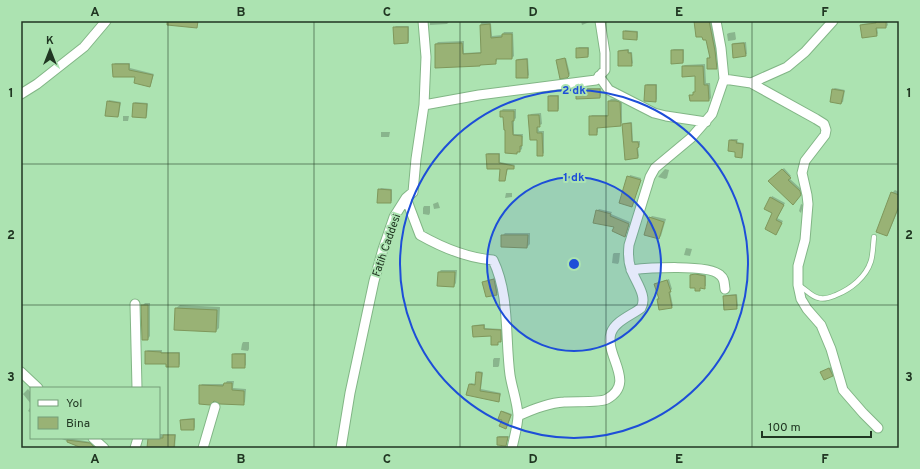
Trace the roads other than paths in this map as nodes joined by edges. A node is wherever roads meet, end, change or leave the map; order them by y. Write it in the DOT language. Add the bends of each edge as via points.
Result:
graph roads {
  1 [pos="106,21"];
  2 [pos="422,21"];
  3 [pos="600,21"];
  4 [pos="716,21"];
  5 [pos="833,21"];
  6 [pos="599,76"];
  7 [pos="724,79"];
  8 [pos="751,83"];
  9 [pos="21,94"];
  10 [pos="424,105"];
  11 [pos="706,122"];
  12 [pos="406,198"];
  13 [pos="874,237"];
  14 [pos="631,270"];
  15 [pos="798,285"];
  16 [pos="724,289"];
  17 [pos="135,304"];
  18 [pos="21,372"];
  19 [pos="37,387"];
  20 [pos="137,387"];
  21 [pos="215,407"];
  22 [pos="518,416"];
  23 [pos="878,428"];
  24 [pos="94,439"];
  25 [pos="104,448"];
  26 [pos="203,448"];
  27 [pos="341,448"];
  28 [pos="512,448"];
  1 -- 9 [label="street" via="84,47 38,84"];
  2 -- 10 [label="street, Fatih Caddesi" via="426,57"];
  3 -- 6 [label="street" via="605,70"];
  4 -- 7 [label="street"];
  5 -- 8 [label="street" via="805,52 787,67"];
  6 -- 10 [label="street" via="596,80"];
  6 -- 11 [label="street" via="609,90 654,113"];
  7 -- 8 [label="street"];
  7 -- 11 [label="street" via="712,114"];
  8 -- 15 [label="street" via="816,118 824,124 826,130 805,161 802,173 808,204 805,240 798,266"];
  10 -- 12 [label="street, Fatih Caddesi" via="412,192"];
  11 -- 14 [label="street" via="655,168 650,177 629,244"];
  12 -- 22 [label="street" via="420,235 443,248 480,259 493,260 499,272 502,290 510,375"];
  12 -- 27 [label="street, Fatih Caddesi" via="394,216 376,275 350,393"];
  13 -- 15 [label="lane" via="871,261 867,269 858,282 846,291 821,299"];
  14 -- 16 [label="street" via="706,270 722,276"];
  14 -- 22 [label="street" via="642,294 643,304 615,326 611,333 620,380 616,393 605,400 540,406"];
  15 -- 23 [label="street" via="804,304 821,324 843,390"];
  17 -- 20 [label="street"];
  18 -- 19 [label="street"];
  21 -- 26 [label="street"];
  22 -- 28 [label="street"];
  24 -- 25 [label="street"];
}
